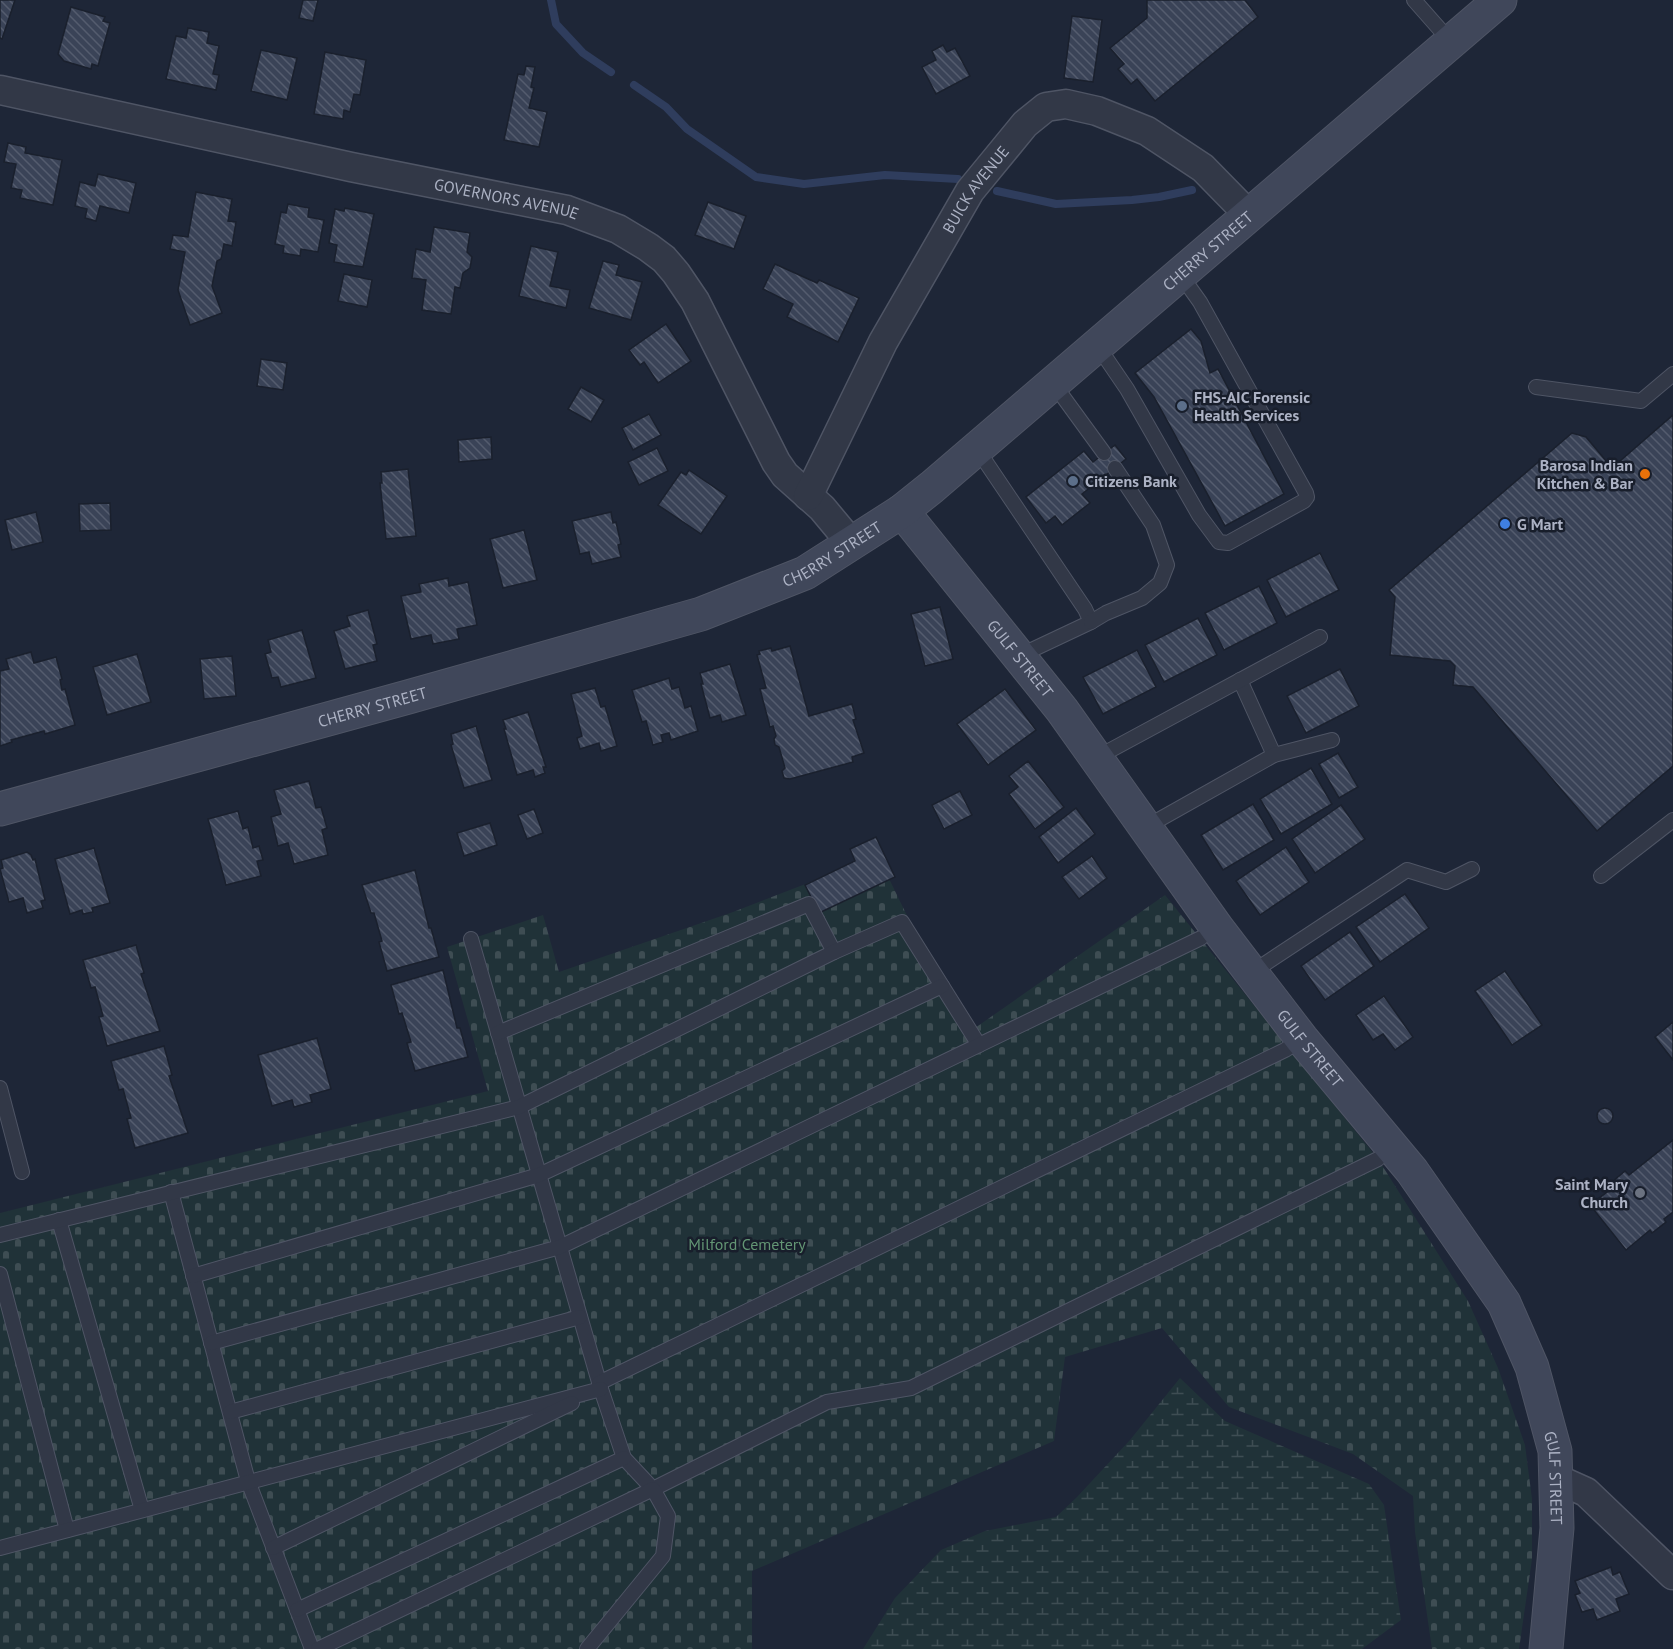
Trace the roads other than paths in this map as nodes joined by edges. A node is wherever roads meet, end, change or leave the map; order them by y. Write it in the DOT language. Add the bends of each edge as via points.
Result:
graph roads {
  1 [pos="1414,0"];
  2 [pos="1500,0"];
  3 [pos="1451,42"];
  4 [pos="0,90"];
  5 [pos="1249,214"];
  6 [pos="1180,274"];
  7 [pos="1097,345"];
  8 [pos="1673,375"];
  9 [pos="1053,383"];
  10 [pos="1536,387"];
  11 [pos="976,449"];
  12 [pos="1104,453"];
  13 [pos="1115,468"];
  14 [pos="808,496"];
  15 [pos="902,511"];
  16 [pos="852,544"];
  17 [pos="1091,622"];
  18 [pos="1320,637"];
  19 [pos="1019,656"];
  20 [pos="1240,680"];
  21 [pos="1332,740"];
  22 [pos="1274,755"];
  23 [pos="1096,758"];
  24 [pos="0,809"];
  25 [pos="1673,820"];
  26 [pos="1146,827"];
  27 [pos="1472,869"];
  28 [pos="1601,876"];
  29 [pos="1201,938"];
  30 [pos="471,939"];
  31 [pos="834,952"];
  32 [pos="1251,973"];
  33 [pos="942,986"];
  34 [pos="498,1033"];
  35 [pos="1302,1039"];
  36 [pos="979,1045"];
  37 [pos="0,1088"];
  38 [pos="519,1107"];
  39 [pos="1377,1159"];
  40 [pos="22,1172"];
  41 [pos="539,1175"];
  42 [pos="171,1192"];
  43 [pos="59,1220"];
  44 [pos="0,1235"];
  45 [pos="560,1247"];
  46 [pos="0,1274"];
  47 [pos="193,1276"];
  48 [pos="580,1317"];
  49 [pos="211,1342"];
  50 [pos="600,1386"];
  51 [pos="230,1412"];
  52 [pos="624,1458"];
  53 [pos="1557,1479"];
  54 [pos="248,1481"];
  55 [pos="653,1489"];
  56 [pos="142,1510"];
  57 [pos="67,1530"];
  58 [pos="0,1548"];
  59 [pos="273,1548"];
  60 [pos="1673,1575"];
  61 [pos="297,1610"];
  62 [pos="312,1649"];
  63 [pos="318,1649"];
  64 [pos="587,1649"];
  65 [pos="1546,1649"];
  1 -- 3 [label="lane"];
  2 -- 3 [label="main road, CHERRY STREET"];
  3 -- 5 [label="main road, CHERRY STREET"];
  4 -- 14 [label="street, GOVERNORS AVENUE" via="567,210 618,229 664,259 676,273 695,301 776,462 784,475"];
  5 -- 6 [label="main road, CHERRY STREET"];
  5 -- 14 [label="street, BUICK AVENUE" via="1203,168 1147,131 1066,104 1046,107 1025,124 970,191 883,342"];
  6 -- 7 [label="main road, CHERRY STREET"];
  6 -- 7 [label="lane" via="1200,302 1290,462 1306,493 1304,501 1228,543 1219,543"];
  7 -- 9 [label="main road, CHERRY STREET"];
  8 -- 10 [label="lane" via="1641,401"];
  9 -- 11 [label="main road, CHERRY STREET"];
  9 -- 12 [label="lane"];
  11 -- 15 [label="main road, CHERRY STREET"];
  11 -- 17 [label="lane"];
  13 -- 17 [label="lane" via="1153,525 1167,565 1160,582 1142,598"];
  14 -- 16 [label="street, GOVERNORS AVENUE"];
  15 -- 16 [label="main road, CHERRY STREET"];
  15 -- 19 [label="main road, GULF STREET"];
  16 -- 24 [label="main road, CHERRY STREET" via="805,573 701,614"];
  17 -- 19 [label="lane"];
  18 -- 20 [label="lane"];
  19 -- 23 [label="main road, GULF STREET"];
  20 -- 22 [label="lane"];
  20 -- 23 [label="lane"];
  21 -- 22 [label="lane"];
  22 -- 26 [label="lane"];
  23 -- 26 [label="main road, GULF STREET"];
  25 -- 28 [label="lane"];
  26 -- 32 [label="main road, GULF STREET"];
  27 -- 32 [label="lane" via="1446,882 1407,870"];
  29 -- 36 [label="lane"];
  30 -- 34 [label="lane"];
  31 -- 33 [label="lane" via="902,922"];
  31 -- 34 [label="lane" via="809,904"];
  31 -- 38 [label="lane"];
  32 -- 35 [label="main road, GULF STREET"];
  33 -- 36 [label="lane"];
  33 -- 41 [label="lane"];
  34 -- 38 [label="lane"];
  35 -- 50 [label="lane"];
  35 -- 53 [label="main road, GULF STREET" via="1412,1171 1504,1303 1532,1367 1555,1451"];
  36 -- 45 [label="lane"];
  37 -- 40 [label="lane"];
  38 -- 41 [label="lane"];
  38 -- 42 [label="lane"];
  39 -- 55 [label="lane" via="911,1388 827,1402"];
  41 -- 45 [label="lane"];
  41 -- 47 [label="lane"];
  42 -- 43 [label="lane"];
  42 -- 47 [label="lane"];
  43 -- 44 [label="lane"];
  43 -- 56 [label="lane"];
  45 -- 48 [label="lane"];
  45 -- 49 [label="lane"];
  46 -- 57 [label="lane"];
  47 -- 49 [label="lane"];
  48 -- 50 [label="lane"];
  48 -- 51 [label="lane"];
  49 -- 51 [label="lane"];
  50 -- 52 [label="lane"];
  50 -- 54 [label="lane"];
  50 -- 59 [label="lane"];
  51 -- 54 [label="lane"];
  52 -- 55 [label="lane"];
  52 -- 61 [label="lane"];
  53 -- 60 [label="street" via="1586,1492"];
  53 -- 65 [label="main road, GULF STREET" via="1557,1528"];
  54 -- 56 [label="lane"];
  54 -- 59 [label="lane"];
  55 -- 63 [label="lane"];
  55 -- 64 [label="lane" via="668,1516 663,1556"];
  56 -- 57 [label="lane"];
  57 -- 58 [label="lane"];
  59 -- 61 [label="lane"];
  61 -- 62 [label="lane"];
}
